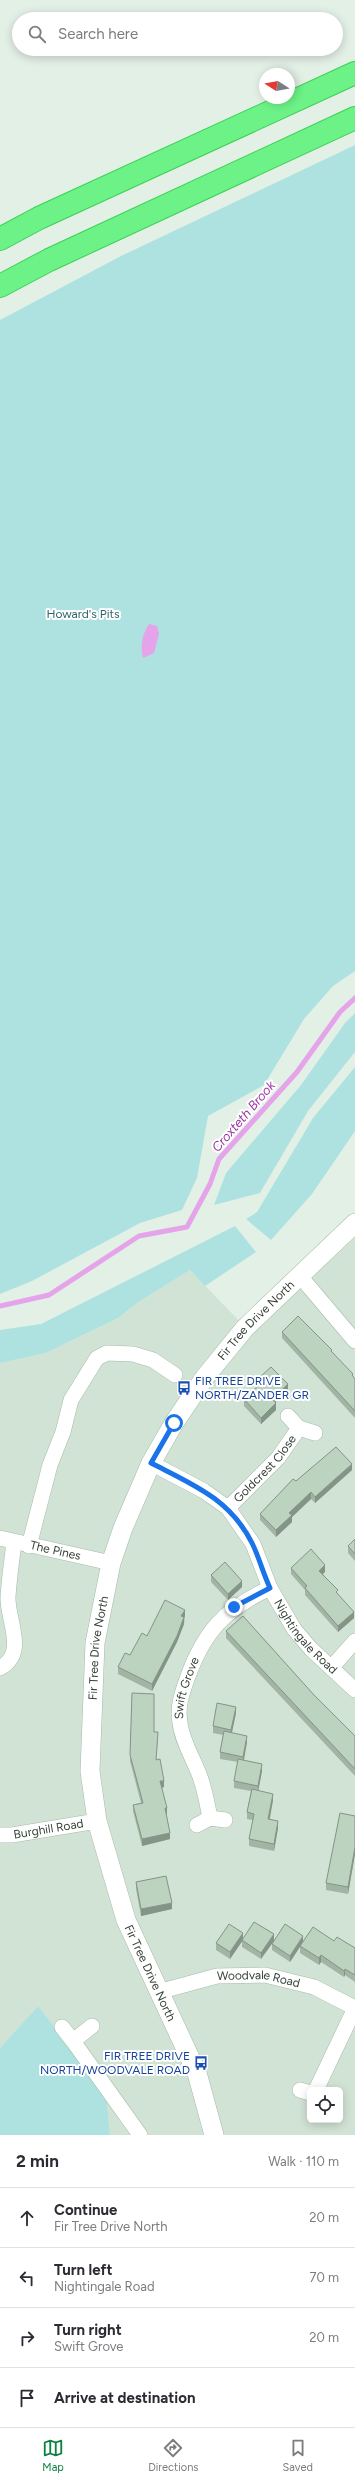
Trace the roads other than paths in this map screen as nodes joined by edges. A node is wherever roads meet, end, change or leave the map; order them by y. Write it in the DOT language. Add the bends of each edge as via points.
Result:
graph roads {
  1 [pos="355,73"];
  2 [pos="355,118"];
  3 [pos="0,239"];
  4 [pos="0,286"];
  5 [pos="355,1223"];
  6 [pos="300,1276"];
  7 [pos="355,1341"];
  8 [pos="176,1375"];
  9 [pos="288,1416"];
  10 [pos="299,1428"];
  11 [pos="315,1433"];
  12 [pos="151,1463"];
  13 [pos="228,1508"];
  14 [pos="7,1540"];
  15 [pos="29,1546"];
  16 [pos="111,1563"];
  17 [pos="270,1588"];
  18 [pos="355,1641"];
  19 [pos="0,1668"];
  20 [pos="331,1668"];
  21 [pos="355,1690"];
  22 [pos="225,1820"];
  23 [pos="97,1821"];
  24 [pos="0,1835"];
  25 [pos="158,1992"];
  26 [pos="355,2008"];
  27 [pos="92,2026"];
  28 [pos="62,2027"];
  29 [pos="73,2041"];
  30 [pos="317,2087"];
  31 [pos="140,2135"];
  32 [pos="214,2135"];
  1 -- 3 [label="highway" via="39,218"];
  2 -- 4 [label="highway" via="49,260"];
  5 -- 6 [label="street, Fir Tree Drive North"];
  6 -- 7 [label="street"];
  6 -- 12 [label="street, Fir Tree Drive North" via="245,1328 224,1352 174,1423"];
  8 -- 15 [label="street" via="153,1360 133,1354 107,1353 98,1358 71,1400"];
  9 -- 10 [label="street, Goldcrest Close"];
  10 -- 11 [label="street, Goldcrest Close"];
  10 -- 13 [label="street, Goldcrest Close" via="278,1458"];
  12 -- 13 [label="street, Nightingale Road" via="204,1491"];
  12 -- 16 [label="street, Fir Tree Drive North"];
  13 -- 17 [label="street, Nightingale Road" via="252,1544"];
  14 -- 15 [label="street, The Pines"];
  14 -- 19 [label="street" via="8,1599 15,1641 8,1662"];
  15 -- 16 [label="street, The Pines"];
  16 -- 23 [label="street, Fir Tree Drive North" via="95,1643 90,1771"];
  17 -- 20 [label="street, Nightingale Road" via="294,1629"];
  17 -- 22 [label="street, Swift Grove" via="234,1607 211,1630 194,1660 181,1696 180,1724 206,1795 204,1822"];
  18 -- 20 [label="street"];
  20 -- 21 [label="street, Nightingale Road"];
  23 -- 24 [label="street, Burghill Road"];
  23 -- 25 [label="street, Fir Tree Drive North" via="126,1920"];
  25 -- 26 [label="street, Woodvale Road" via="217,1976 265,1975 314,1986"];
  25 -- 32 [label="street, Fir Tree Drive North" via="197,2073"];
  26 -- 30 [label="street"];
  27 -- 29 [label="street"];
  28 -- 29 [label="street"];
  29 -- 31 [label="street"];
}
